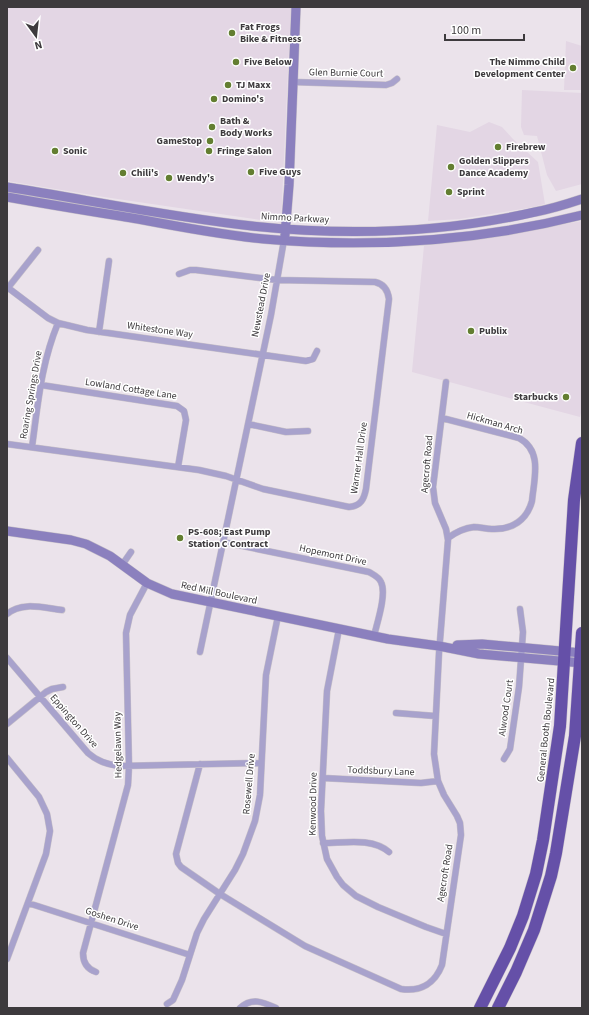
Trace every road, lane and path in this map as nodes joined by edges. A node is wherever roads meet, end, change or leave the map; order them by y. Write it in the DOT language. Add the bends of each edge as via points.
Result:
graph roads {
  1 [pos="296,7"];
  2 [pos="397,80"];
  3 [pos="293,82"];
  4 [pos="7,187"];
  5 [pos="7,197"];
  6 [pos="582,199"];
  7 [pos="582,215"];
  8 [pos="286,229"];
  9 [pos="284,240"];
  10 [pos="38,250"];
  11 [pos="109,261"];
  12 [pos="179,274"];
  13 [pos="277,280"];
  14 [pos="7,288"];
  15 [pos="58,323"];
  16 [pos="99,332"];
  17 [pos="317,351"];
  18 [pos="262,354"];
  19 [pos="446,382"];
  20 [pos="41,385"];
  21 [pos="442,418"];
  22 [pos="248,424"];
  23 [pos="308,431"];
  24 [pos="582,443"];
  25 [pos="7,444"];
  26 [pos="32,447"];
  27 [pos="178,467"];
  28 [pos="236,479"];
  29 [pos="7,531"];
  30 [pos="448,538"];
  31 [pos="223,542"];
  32 [pos="131,552"];
  33 [pos="122,565"];
  34 [pos="147,583"];
  35 [pos="210,602"];
  36 [pos="520,609"];
  37 [pos="62,610"];
  38 [pos="7,614"];
  39 [pos="278,616"];
  40 [pos="339,629"];
  41 [pos="582,633"];
  42 [pos="374,636"];
  43 [pos="439,646"];
  44 [pos="200,652"];
  45 [pos="522,653"];
  46 [pos="565,657"];
  47 [pos="7,658"];
  48 [pos="581,658"];
  49 [pos="63,687"];
  50 [pos="40,697"];
  51 [pos="396,713"];
  52 [pos="435,716"];
  53 [pos="7,724"];
  54 [pos="504,759"];
  55 [pos="8,760"];
  56 [pos="261,763"];
  57 [pos="200,764"];
  58 [pos="130,766"];
  59 [pos="323,778"];
  60 [pos="438,781"];
  61 [pos="323,843"];
  62 [pos="390,852"];
  63 [pos="220,894"];
  64 [pos="28,903"];
  65 [pos="91,923"];
  66 [pos="446,934"];
  67 [pos="190,955"];
  68 [pos="7,959"];
  69 [pos="96,972"];
  70 [pos="167,1004"];
  71 [pos="240,1008"];
  72 [pos="276,1008"];
  73 [pos="480,1008"];
  74 [pos="498,1008"];
  1 -- 3 [label="main road, Newstead Drive"];
  2 -- 3 [label="street, Glen Burnie Court" via="386,85"];
  3 -- 8 [label="main road, Newstead Drive"];
  4 -- 8 [label="main road, Nimmo Parkway" via="189,217"];
  5 -- 9 [label="main road" via="192,229"];
  6 -- 8 [label="main road, Nimmo Parkway" via="537,212 440,227 369,231"];
  7 -- 9 [label="main road" via="526,227 444,238 362,242"];
  8 -- 9 [label="main road, Newstead Drive"];
  9 -- 13 [label="street, Newstead Drive"];
  10 -- 14 [label="street"];
  11 -- 16 [label="street"];
  12 -- 13 [label="street, Warner Hall Drive" via="196,270"];
  13 -- 18 [label="street, Newstead Drive"];
  13 -- 28 [label="street, Warner Hall Drive" via="375,282 383,286 388,294 366,489 361,502 349,507 263,489"];
  14 -- 15 [label="street, Whitestone Way"];
  15 -- 16 [label="street, Whitestone Way"];
  15 -- 20 [label="street, Roaring Springs Drive" via="47,353"];
  16 -- 18 [label="street, Whitestone Way"];
  17 -- 18 [label="street, Whitestone Way" via="313,359 306,361"];
  18 -- 22 [label="street, Newstead Drive"];
  19 -- 21 [label="street, Agecroft Road"];
  20 -- 26 [label="street, Roaring Springs Drive"];
  20 -- 27 [label="street, Lowland Cottage Lane" via="177,406 184,411 186,420"];
  21 -- 30 [label="street, Agecroft Road" via="433,495"];
  21 -- 30 [label="street, Hickman Arch" via="519,438 529,445 535,461 532,501 523,518 508,527 472,528 457,532"];
  22 -- 23 [label="street" via="286,432"];
  22 -- 28 [label="street, Newstead Drive"];
  24 -- 46 [label="highway, General Booth Boulevard" via="574,500"];
  25 -- 26 [label="street, Warner Hall Drive"];
  26 -- 27 [label="street, Warner Hall Drive"];
  27 -- 28 [label="street, Warner Hall Drive"];
  28 -- 31 [label="street, Newstead Drive"];
  29 -- 33 [label="main road, Red Mill Boulevard" via="71,540 98,550"];
  30 -- 43 [label="street, Agecroft Road"];
  31 -- 35 [label="street, Newstead Drive"];
  31 -- 42 [label="street, Hopemont Drive" via="374,575 381,582 383,593"];
  32 -- 33 [label="street"];
  33 -- 34 [label="main road, Red Mill Boulevard"];
  34 -- 35 [label="main road, Red Mill Boulevard" via="172,594"];
  34 -- 58 [label="street, Hedgelawn Way" via="130,615 126,633"];
  35 -- 39 [label="main road, Red Mill Boulevard"];
  35 -- 44 [label="street, Newstead Drive"];
  36 -- 45 [label="street, Alwood Court"];
  37 -- 38 [label="street" via="25,606 15,608"];
  39 -- 40 [label="main road, Red Mill Boulevard"];
  39 -- 56 [label="street, Rosewell Drive" via="266,675"];
  40 -- 42 [label="main road, Red Mill Boulevard"];
  40 -- 59 [label="street, Kenwood Drive" via="327,691"];
  41 -- 48 [label="highway"];
  42 -- 43 [label="main road, Red Mill Boulevard"];
  43 -- 45 [label="main road, Red Mill Boulevard" via="479,654"];
  43 -- 52 [label="street, Agecroft Road"];
  45 -- 46 [label="main road, Red Mill Boulevard"];
  45 -- 54 [label="street, Alwood Court" via="510,749"];
  46 -- 48 [label="main road, Red Mill Boulevard"];
  46 -- 73 [label="highway, General Booth Boulevard" via="560,726 536,874 510,948"];
  47 -- 50 [label="street, Eppington Drive"];
  48 -- 74 [label="highway" via="575,736 551,876 529,942"];
  49 -- 50 [label="street" via="52,689"];
  50 -- 53 [label="street"];
  50 -- 58 [label="street, Eppington Drive" via="94,758 108,765"];
  51 -- 52 [label="street"];
  52 -- 60 [label="street, Agecroft Road" via="434,754"];
  55 -- 64 [label="street" via="39,797 49,822 46,854"];
  56 -- 57 [label="street, Eppington Drive"];
  56 -- 63 [label="street, Rosewell Drive" via="260,795 255,821 243,854"];
  57 -- 58 [label="street, Eppington Drive"];
  57 -- 63 [label="street, Agecroft Road" via="178,842 176,859 184,869"];
  58 -- 65 [label="street, Hedgelawn Way" via="128,785"];
  59 -- 60 [label="street, Toddsbury Lane"];
  59 -- 61 [label="street, Kenwood Drive"];
  60 -- 66 [label="street, Agecroft Road" via="457,816 461,831"];
  61 -- 62 [label="street" via="373,843"];
  61 -- 66 [label="street, Kenwood Drive" via="332,869 352,893 378,907"];
  63 -- 66 [label="street, Agecroft Road" via="305,946 401,989 414,990 431,982 442,965"];
  63 -- 67 [label="street, Rosewell Drive" via="204,919"];
  64 -- 65 [label="street, Goshen Drive"];
  64 -- 68 [label="street"];
  65 -- 67 [label="street, Goshen Drive"];
  65 -- 69 [label="street, Hedgelawn Way" via="83,956 86,965"];
  67 -- 70 [label="street, Rosewell Drive" via="173,1000"];
  71 -- 72 [label="street" via="248,1002 258,1001"];
}
